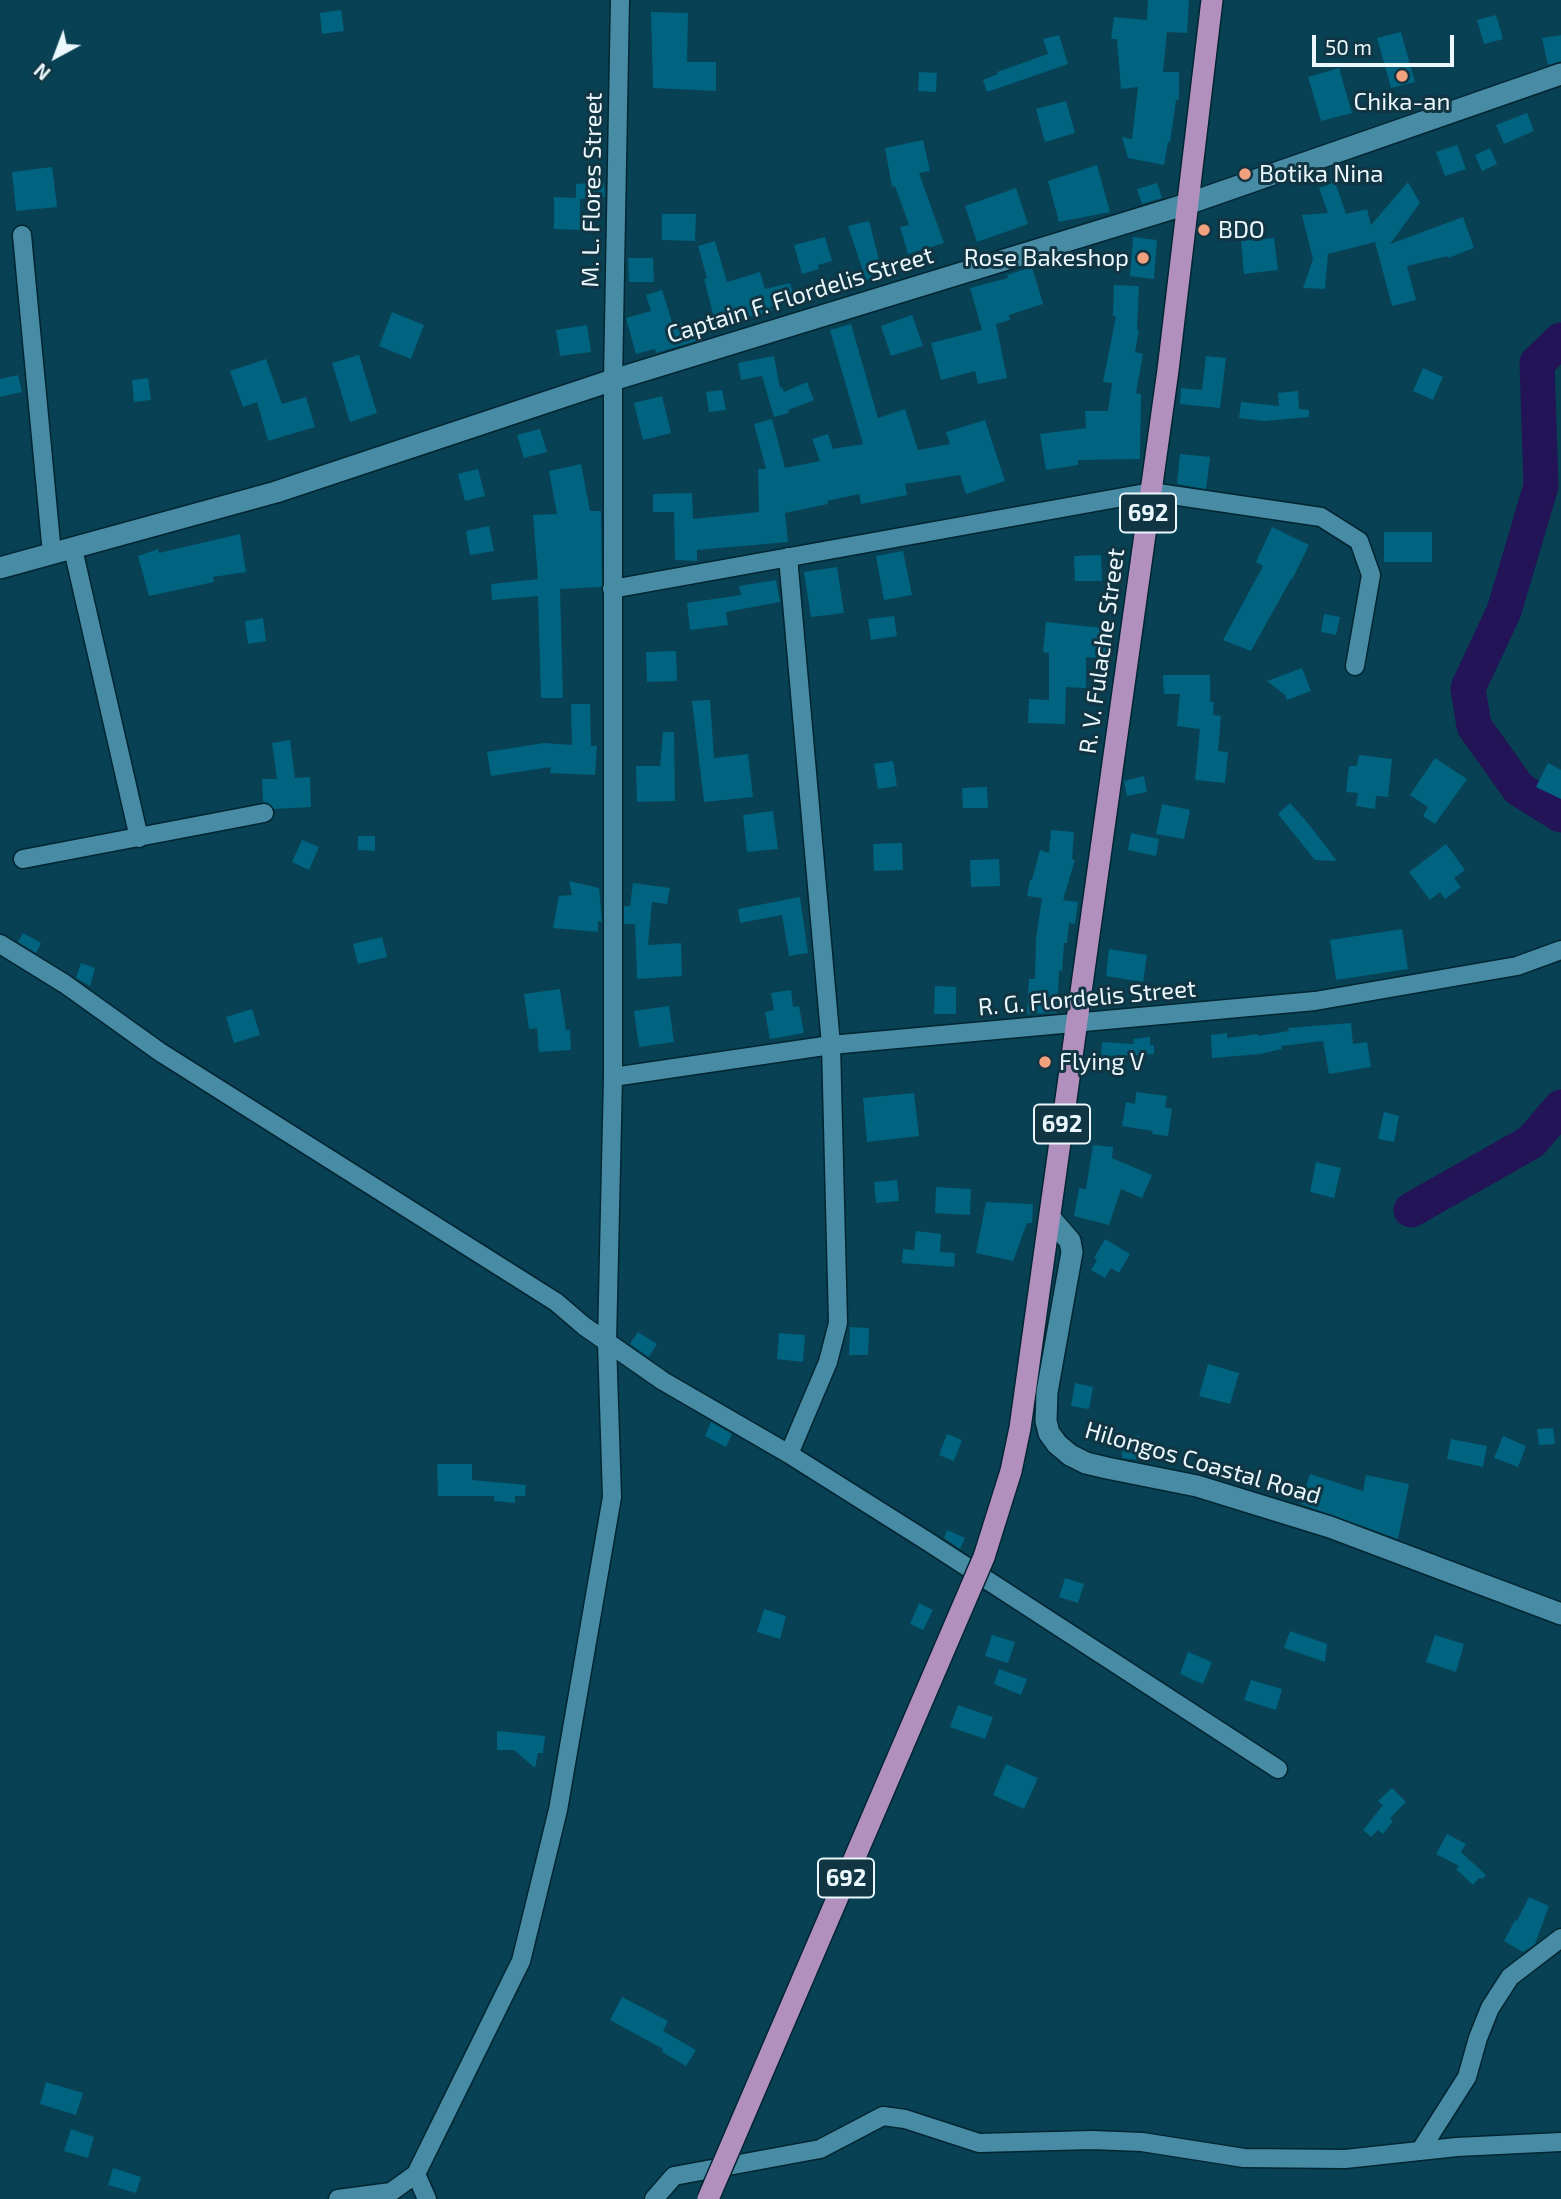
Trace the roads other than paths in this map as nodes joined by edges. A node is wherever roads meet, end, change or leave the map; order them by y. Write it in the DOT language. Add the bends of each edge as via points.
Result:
graph roads {
  1 [pos="620,0"];
  2 [pos="1212,0"];
  3 [pos="1561,74"];
  4 [pos="1187,204"];
  5 [pos="22,235"];
  6 [pos="613,380"];
  7 [pos="1151,492"];
  8 [pos="63,551"];
  9 [pos="788,557"];
  10 [pos="0,568"];
  11 [pos="612,589"];
  12 [pos="1355,666"];
  13 [pos="264,813"];
  14 [pos="139,838"];
  15 [pos="23,859"];
  16 [pos="0,944"];
  17 [pos="1561,950"];
  18 [pos="1075,1024"];
  19 [pos="831,1045"];
  20 [pos="614,1077"];
  21 [pos="1049,1221"];
  22 [pos="607,1342"];
  23 [pos="789,1454"];
  24 [pos="1561,1614"];
  25 [pos="1278,1769"];
  26 [pos="1561,1938"];
  27 [pos="1561,2142"];
  28 [pos="1420,2151"];
  29 [pos="416,2174"];
  30 [pos="338,2199"];
  31 [pos="427,2199"];
  32 [pos="654,2199"];
  33 [pos="708,2199"];
  1 -- 6 [label="street, M. L. Flores Street"];
  2 -- 4 [label="main road, R. V. Fulache Street / 692"];
  3 -- 4 [label="street, Captain F. Flordelis Street"];
  4 -- 6 [label="street, Captain F. Flordelis Street"];
  4 -- 7 [label="main road, R. V. Fulache Street / 692"];
  5 -- 8 [label="street"];
  6 -- 8 [label="street, Captain F. Flordelis Street" via="276,492"];
  6 -- 11 [label="street, M. L. Flores Street"];
  7 -- 9 [label="street"];
  7 -- 12 [label="street" via="1321,517 1359,541 1371,575"];
  7 -- 18 [label="main road, R. V. Fulache Street / 692"];
  8 -- 10 [label="street, Captain F. Flordelis Street"];
  8 -- 14 [label="street"];
  9 -- 11 [label="street"];
  9 -- 19 [label="street"];
  11 -- 20 [label="street, M. L. Flores Street"];
  13 -- 14 [label="street"];
  14 -- 15 [label="street"];
  16 -- 22 [label="street" via="160,1052 556,1303"];
  17 -- 18 [label="street, R. G. Flordelis Street" via="1517,966 1315,1001"];
  18 -- 19 [label="street, R. G. Flordelis Street"];
  18 -- 21 [label="main road, R. V. Fulache Street / 692"];
  19 -- 20 [label="street, R. G. Flordelis Street"];
  19 -- 23 [label="street" via="838,1323 828,1362"];
  20 -- 22 [label="street, M. L. Flores Street"];
  21 -- 24 [label="street, Hilongos Coastal Road" via="1070,1241 1072,1252 1047,1392 1046,1422 1049,1433 1070,1455 1107,1468 1197,1486 1319,1524"];
  21 -- 33 [label="main road, 692, bridge" via="1020,1428 984,1557"];
  22 -- 23 [label="street" via="663,1381"];
  22 -- 29 [label="street, M. L. Flores Street" via="612,1497 558,1810 522,1961"];
  23 -- 25 [label="street"];
  26 -- 28 [label="street" via="1510,1977 1490,2008 1467,2077"];
  27 -- 28 [label="street"];
  28 -- 32 [label="street" via="1345,2159 1244,2158 1142,2142 979,2143 883,2116 820,2149 674,2176"];
  29 -- 30 [label="street" via="391,2192"];
  29 -- 31 [label="street"];
}
